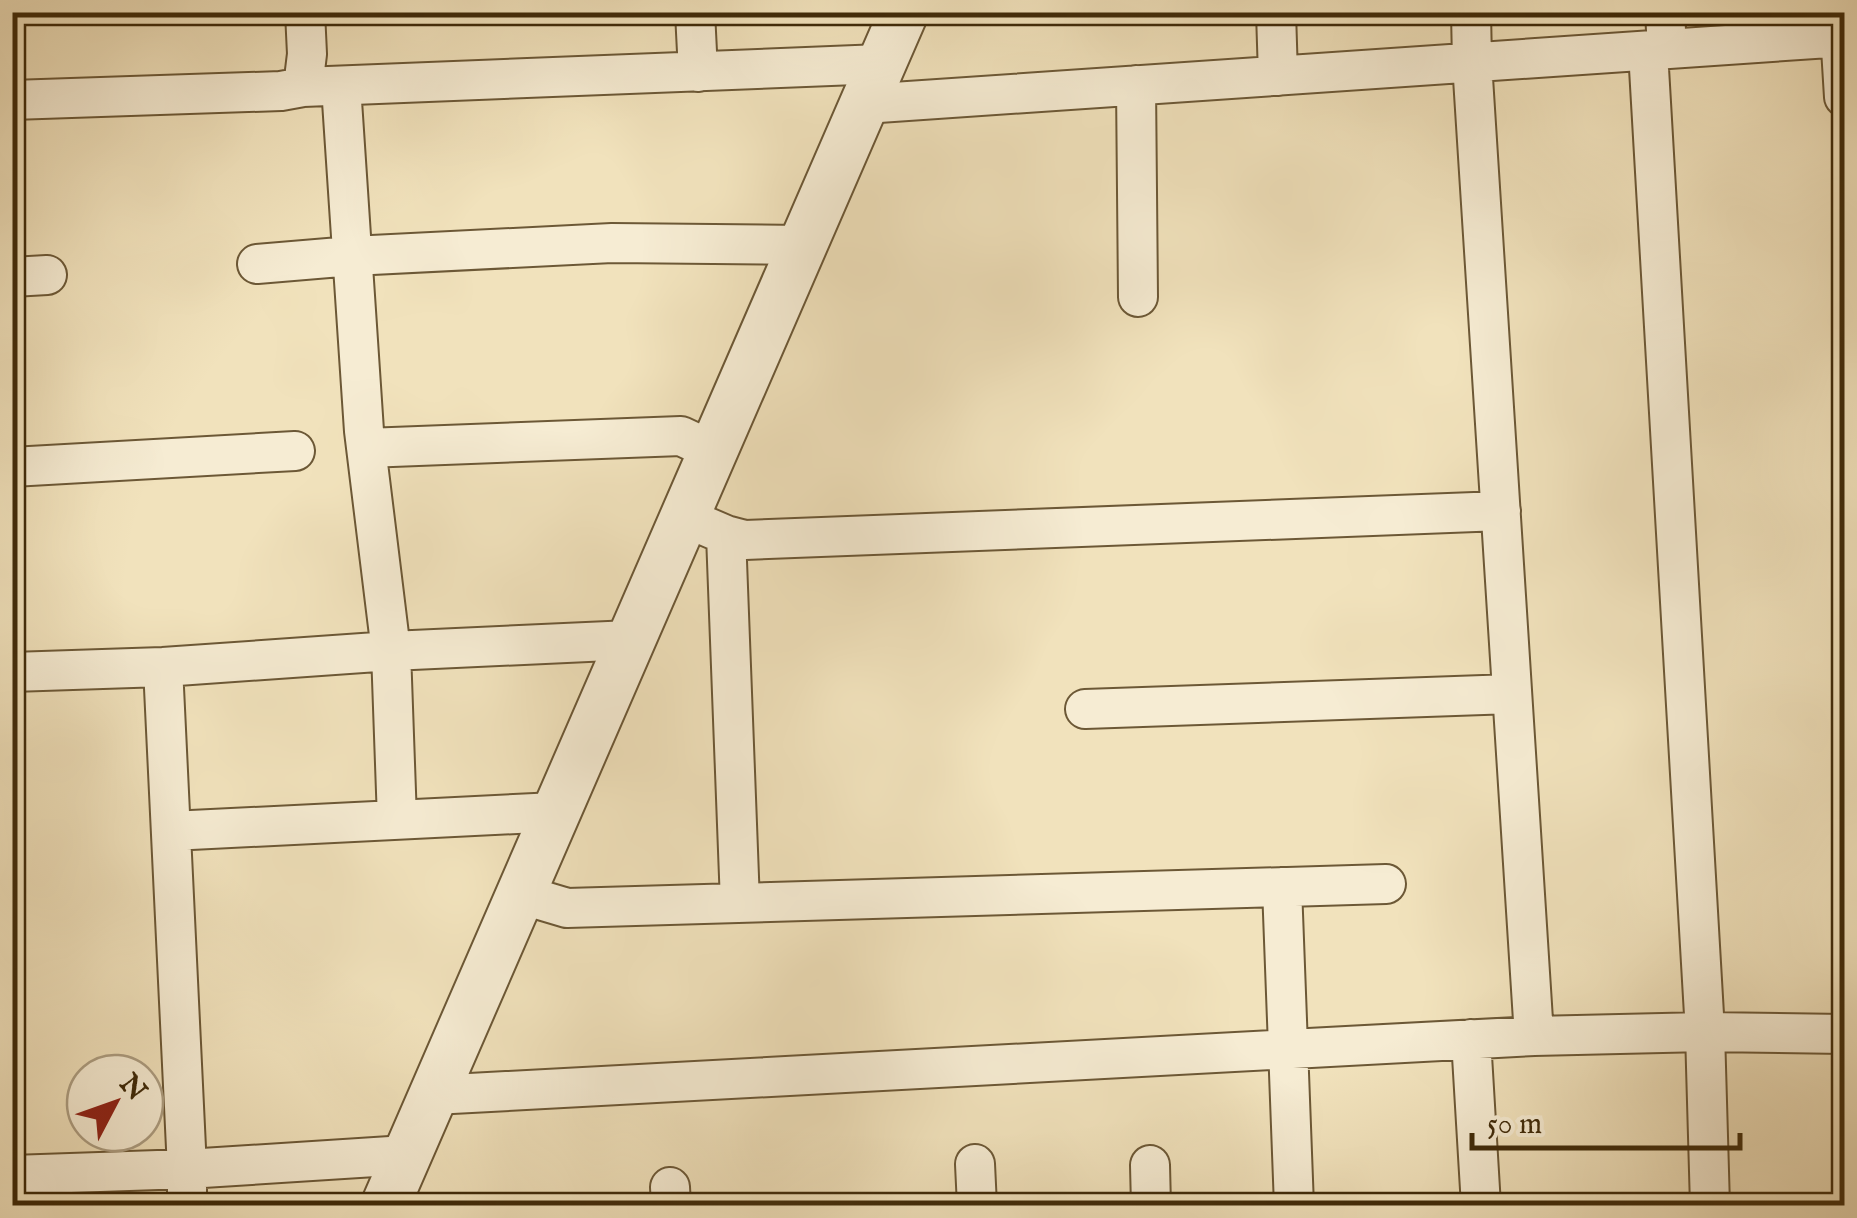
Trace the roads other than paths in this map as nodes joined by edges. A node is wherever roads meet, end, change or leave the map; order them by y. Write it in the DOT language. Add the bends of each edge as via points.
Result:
graph roads {
  1 [pos="306,12"];
  2 [pos="695,12"];
  3 [pos="904,12"];
  4 [pos="1276,12"];
  5 [pos="1471,12"];
  6 [pos="1842,29"];
  7 [pos="1660,38"];
  8 [pos="1472,62"];
  9 [pos="698,72"];
  10 [pos="1278,76"];
  11 [pos="872,84"];
  12 [pos="1136,85"];
  13 [pos="341,86"];
  14 [pos="303,88"];
  15 [pos="1844,97"];
  16 [pos="12,100"];
  17 [pos="802,245"];
  18 [pos="352,256"];
  19 [pos="257,264"];
  20 [pos="1138,298"];
  21 [pos="366,448"];
  22 [pos="294,451"];
  23 [pos="713,451"];
  24 [pos="12,467"];
  25 [pos="1501,511"];
  26 [pos="705,526"];
  27 [pos="631,640"];
  28 [pos="391,651"];
  29 [pos="164,667"];
  30 [pos="12,672"];
  31 [pos="1512,694"];
  32 [pos="1085,709"];
  33 [pos="556,812"];
  34 [pos="397,820"];
  35 [pos="171,830"];
  36 [pos="1386,884"];
  37 [pos="1282,887"];
  38 [pos="520,894"];
  39 [pos="740,903"];
  40 [pos="1704,1032"];
  41 [pos="1844,1034"];
  42 [pos="1534,1036"];
  43 [pos="1471,1039"];
  44 [pos="1287,1049"];
  45 [pos="432,1095"];
  46 [pos="406,1155"];
  47 [pos="975,1164"];
  48 [pos="1150,1165"];
  49 [pos="12,1175"];
  50 [pos="187,1187"];
  51 [pos="384,1206"];
  52 [pos="977,1206"];
  53 [pos="1151,1206"];
  54 [pos="1294,1206"];
  55 [pos="1481,1206"];
  56 [pos="1710,1206"];
  1 -- 14 [label="street"];
  2 -- 9 [label="street"];
  3 -- 11 [label="street"];
  4 -- 10 [label="street"];
  5 -- 8 [label="street"];
  6 -- 7 [label="street"];
  6 -- 15 [label="street"];
  7 -- 8 [label="street"];
  7 -- 40 [label="street"];
  8 -- 10 [label="street"];
  8 -- 25 [label="street"];
  9 -- 11 [label="street"];
  9 -- 13 [label="street"];
  10 -- 12 [label="street"];
  11 -- 12 [label="street"];
  11 -- 17 [label="street"];
  12 -- 20 [label="street"];
  13 -- 14 [label="street"];
  13 -- 18 [label="street"];
  14 -- 16 [label="street"];
  17 -- 18 [label="street" via="612,244"];
  17 -- 23 [label="street"];
  18 -- 19 [label="street"];
  18 -- 21 [label="street"];
  21 -- 23 [label="street" via="681,436"];
  21 -- 28 [label="street"];
  22 -- 24 [label="street"];
  23 -- 26 [label="street"];
  25 -- 26 [label="street" via="745,540"];
  25 -- 31 [label="street"];
  26 -- 27 [label="street"];
  26 -- 39 [label="street"];
  27 -- 28 [label="street"];
  27 -- 33 [label="street"];
  28 -- 29 [label="street"];
  28 -- 34 [label="street"];
  29 -- 30 [label="street"];
  29 -- 35 [label="street"];
  31 -- 32 [label="street"];
  31 -- 42 [label="street"];
  33 -- 34 [label="street"];
  33 -- 38 [label="street"];
  34 -- 35 [label="street"];
  35 -- 50 [label="street"];
  36 -- 37 [label="street"];
  37 -- 39 [label="street"];
  37 -- 44 [label="street"];
  38 -- 39 [label="street" via="566,908"];
  38 -- 45 [label="street"];
  40 -- 41 [label="street"];
  40 -- 42 [label="street"];
  40 -- 56 [label="street"];
  42 -- 43 [label="street"];
  43 -- 44 [label="street"];
  43 -- 55 [label="street"];
  44 -- 45 [label="street"];
  44 -- 54 [label="street"];
  45 -- 46 [label="street"];
  46 -- 50 [label="street"];
  46 -- 51 [label="street"];
  47 -- 52 [label="street"];
  48 -- 53 [label="street"];
  49 -- 50 [label="street"];
}
